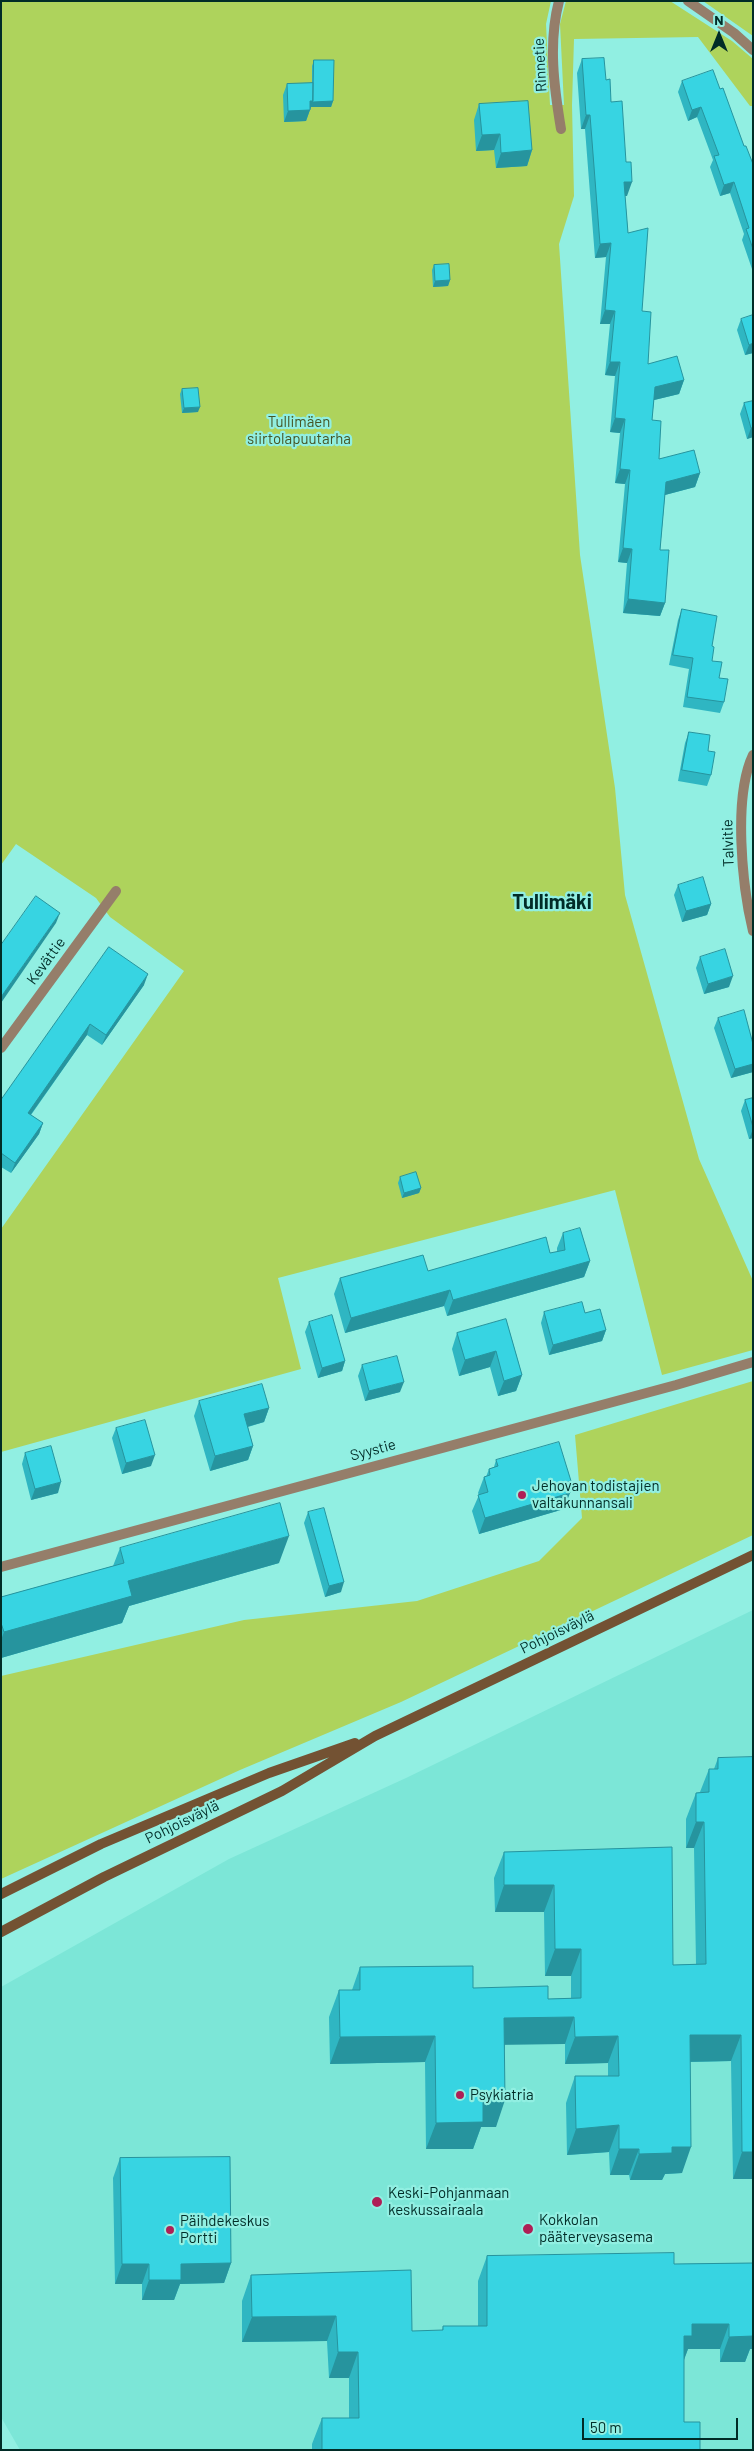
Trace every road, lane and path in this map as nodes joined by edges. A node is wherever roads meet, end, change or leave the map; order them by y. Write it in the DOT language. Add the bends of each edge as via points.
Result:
graph roads {
  1 [pos="559,1"];
  2 [pos="688,1"];
  3 [pos="753,50"];
  4 [pos="561,129"];
  5 [pos="753,755"];
  6 [pos="116,891"];
  7 [pos="753,931"];
  8 [pos="1,1048"];
  9 [pos="753,1362"];
  10 [pos="753,1554"];
  11 [pos="1,1567"];
  12 [pos="375,1736"];
  13 [pos="1,1894"];
  14 [pos="1,1932"];
  1 -- 4 [label="street, Rinnetie" via="553,23 553,60"];
  2 -- 3 [label="street"];
  5 -- 7 [label="street, Talvitie" via="746,770 742,846"];
  6 -- 8 [label="street, Kevättie"];
  9 -- 11 [label="street, Syystie"];
  10 -- 12 [label="main road, Pohjoisväylä"];
  12 -- 13 [label="main road, Pohjoisväylä" via="270,1773 101,1844"];
  12 -- 14 [label="main road, Pohjoisväylä" via="282,1791 113,1872"];
}
